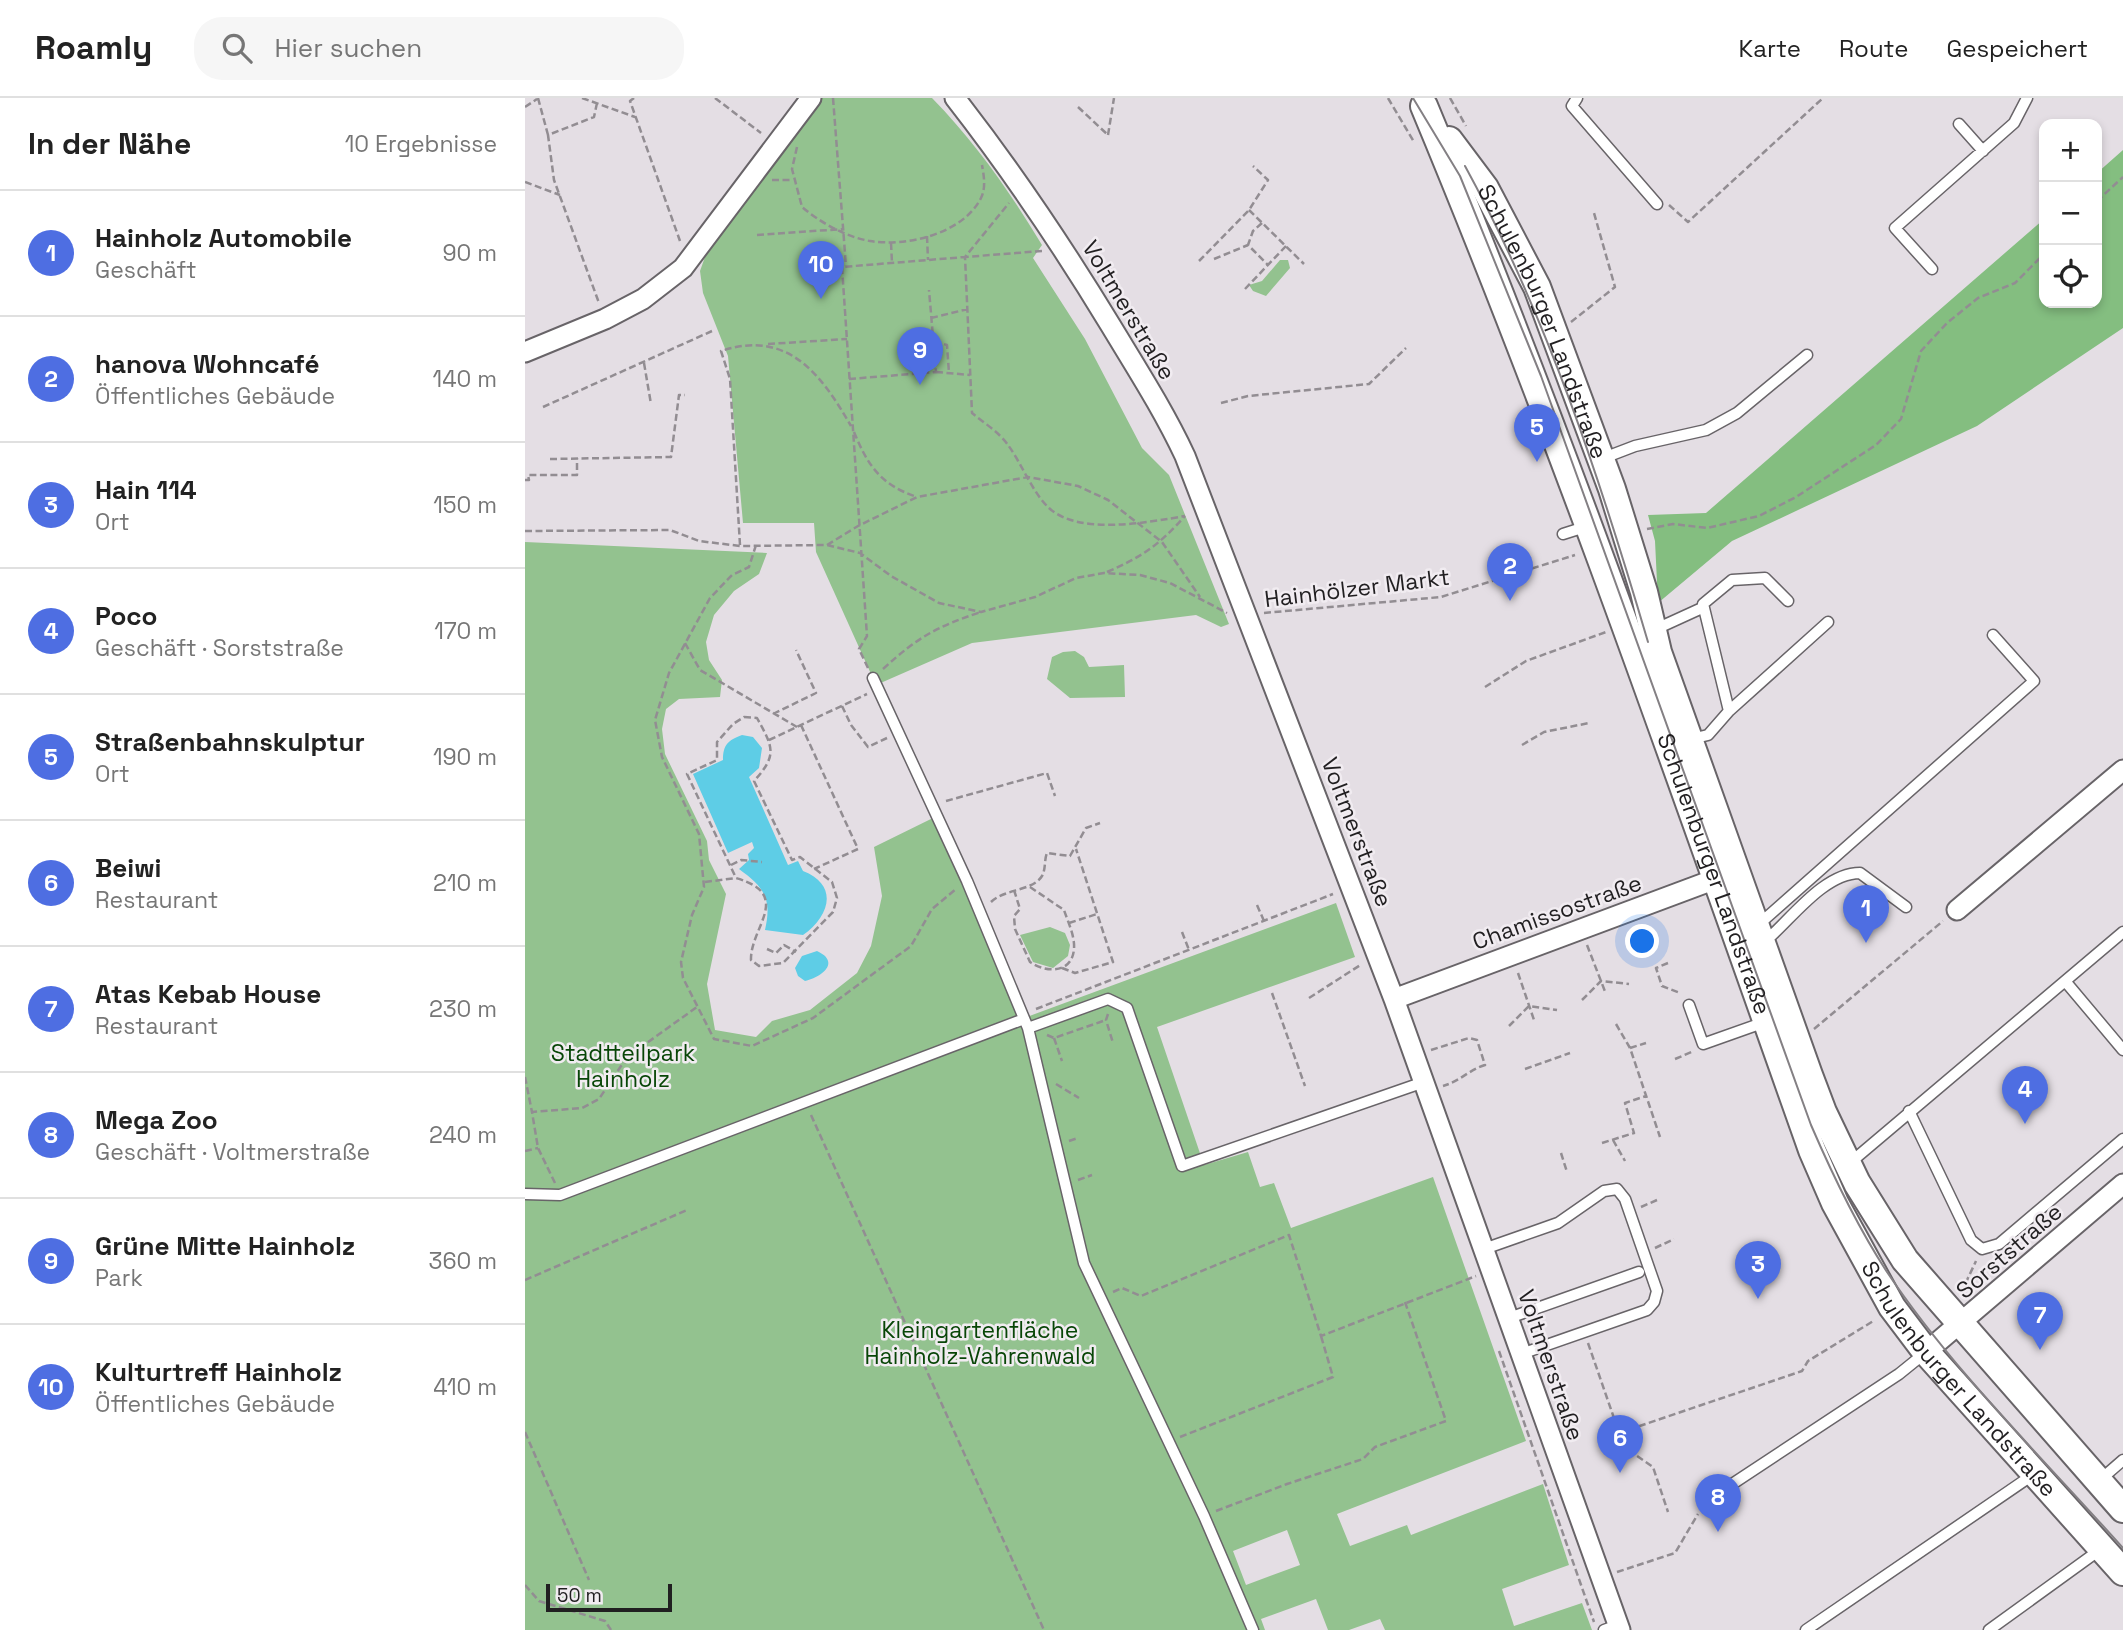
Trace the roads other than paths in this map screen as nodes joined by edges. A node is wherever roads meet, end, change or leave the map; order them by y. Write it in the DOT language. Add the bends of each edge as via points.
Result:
graph roads {
  1 [pos="811,98"];
  2 [pos="955,98"];
  3 [pos="1577,98"];
  4 [pos="2027,98"];
  5 [pos="1422,102"];
  6 [pos="1959,124"];
  7 [pos="1983,151"];
  8 [pos="1657,204"];
  9 [pos="1932,269"];
  10 [pos="525,352"];
  11 [pos="1807,355"];
  12 [pos="1601,459"];
  13 [pos="1563,534"];
  14 [pos="1593,536"];
  15 [pos="1788,601"];
  16 [pos="1702,608"];
  17 [pos="1828,622"];
  18 [pos="1652,631"];
  19 [pos="1993,635"];
  20 [pos="873,678"];
  21 [pos="1729,711"];
  22 [pos="1690,740"];
  23 [pos="2123,770"];
  24 [pos="1726,875"];
  25 [pos="1906,907"];
  26 [pos="1957,910"];
  27 [pos="2123,932"];
  28 [pos="1752,935"];
  29 [pos="2061,984"];
  30 [pos="1394,999"];
  31 [pos="1689,1005"];
  32 [pos="1777,1018"];
  33 [pos="1025,1020"];
  34 [pos="2123,1050"];
  35 [pos="1426,1086"];
  36 [pos="1909,1111"];
  37 [pos="2123,1139"];
  38 [pos="1849,1164"];
  39 [pos="2123,1184"];
  40 [pos="525,1194"];
  41 [pos="1484,1250"];
  42 [pos="1639,1272"];
  43 [pos="1509,1318"];
  44 [pos="1960,1326"];
  45 [pos="1926,1352"];
  46 [pos="1521,1354"];
  47 [pos="2123,1460"];
  48 [pos="2034,1474"];
  49 [pos="2099,1481"];
  50 [pos="1705,1502"];
  51 [pos="2123,1509"];
  52 [pos="2102,1548"];
  53 [pos="2123,1572"];
  54 [pos="1614,1628"];
  55 [pos="1253,1630"];
  56 [pos="1806,1630"];
  57 [pos="1989,1630"];
  1 -- 10 [label="street" via="693,257 643,299"];
  2 -- 30 [label="street, Voltmerstraße" via="1044,218 1178,443"];
  3 -- 8 [label="lane" via="1572,106"];
  4 -- 7 [label="lane" via="2014,123"];
  5 -- 12 [label="main road, Schulenburger Landstraße" via="1485,188 1513,239 1537,287"];
  5 -- 14 [label="main road, Schulenburger Landstraße"];
  6 -- 7 [label="lane"];
  7 -- 9 [label="lane" via="1895,228"];
  11 -- 12 [label="lane" via="1737,413 1706,430"];
  12 -- 18 [label="main road, Schulenburger Landstraße" via="1628,536"];
  13 -- 14 [label="lane"];
  14 -- 24 [label="main road, Schulenburger Landstraße"];
  15 -- 16 [label="lane" via="1765,578 1732,580"];
  16 -- 18 [label="lane"];
  16 -- 21 [label="lane"];
  17 -- 21 [label="lane"];
  18 -- 22 [label="main road, Schulenburger Landstraße"];
  19 -- 28 [label="lane" via="2034,681"];
  20 -- 33 [label="lane"];
  21 -- 22 [label="lane" via="1708,735"];
  22 -- 24 [label="main road, Schulenburger Landstraße"];
  23 -- 26 [label="street"];
  24 -- 28 [label="main road, Schulenburger Landstraße"];
  24 -- 30 [label="street, Chamissostraße"];
  25 -- 28 [label="lane" via="1860,873 1851,873 1830,883 1772,935"];
  27 -- 29 [label="lane"];
  28 -- 32 [label="main road, Schulenburger Landstraße"];
  29 -- 34 [label="lane"];
  29 -- 36 [label="lane"];
  30 -- 35 [label="street, Voltmerstraße"];
  31 -- 32 [label="lane" via="1703,1044"];
  32 -- 38 [label="main road, Schulenburger Landstraße"];
  32 -- 45 [label="main road, Schulenburger Landstraße" via="1812,1150 1835,1203 1892,1307"];
  33 -- 35 [label="lane" via="1108,999 1127,1008 1182,1166"];
  33 -- 40 [label="lane" via="560,1195"];
  33 -- 55 [label="lane" via="1084,1263 1170,1441"];
  35 -- 41 [label="street, Voltmerstraße"];
  36 -- 37 [label="lane" via="1971,1240 1982,1249 1999,1244"];
  36 -- 38 [label="lane"];
  38 -- 44 [label="main road, Schulenburger Landstraße" via="1905,1260"];
  39 -- 44 [label="street, Sorststraße"];
  41 -- 43 [label="street, Voltmerstraße"];
  41 -- 46 [label="lane" via="1558,1223 1611,1188 1618,1189 1625,1199 1644,1252 1657,1291 1647,1310"];
  42 -- 43 [label="lane"];
  43 -- 46 [label="street, Voltmerstraße"];
  44 -- 45 [label="street, Sorststraße"];
  44 -- 49 [label="main road, Schulenburger Landstraße"];
  45 -- 48 [label="main road, Schulenburger Landstraße"];
  45 -- 50 [label="lane"];
  46 -- 54 [label="street, Voltmerstraße" via="1601,1577"];
  47 -- 49 [label="lane"];
  48 -- 52 [label="main road, Schulenburger Landstraße"];
  48 -- 56 [label="lane"];
  49 -- 51 [label="main road, Schulenburger Landstraße"];
  52 -- 53 [label="main road, Schulenburger Landstraße"];
  52 -- 57 [label="lane"];
}
